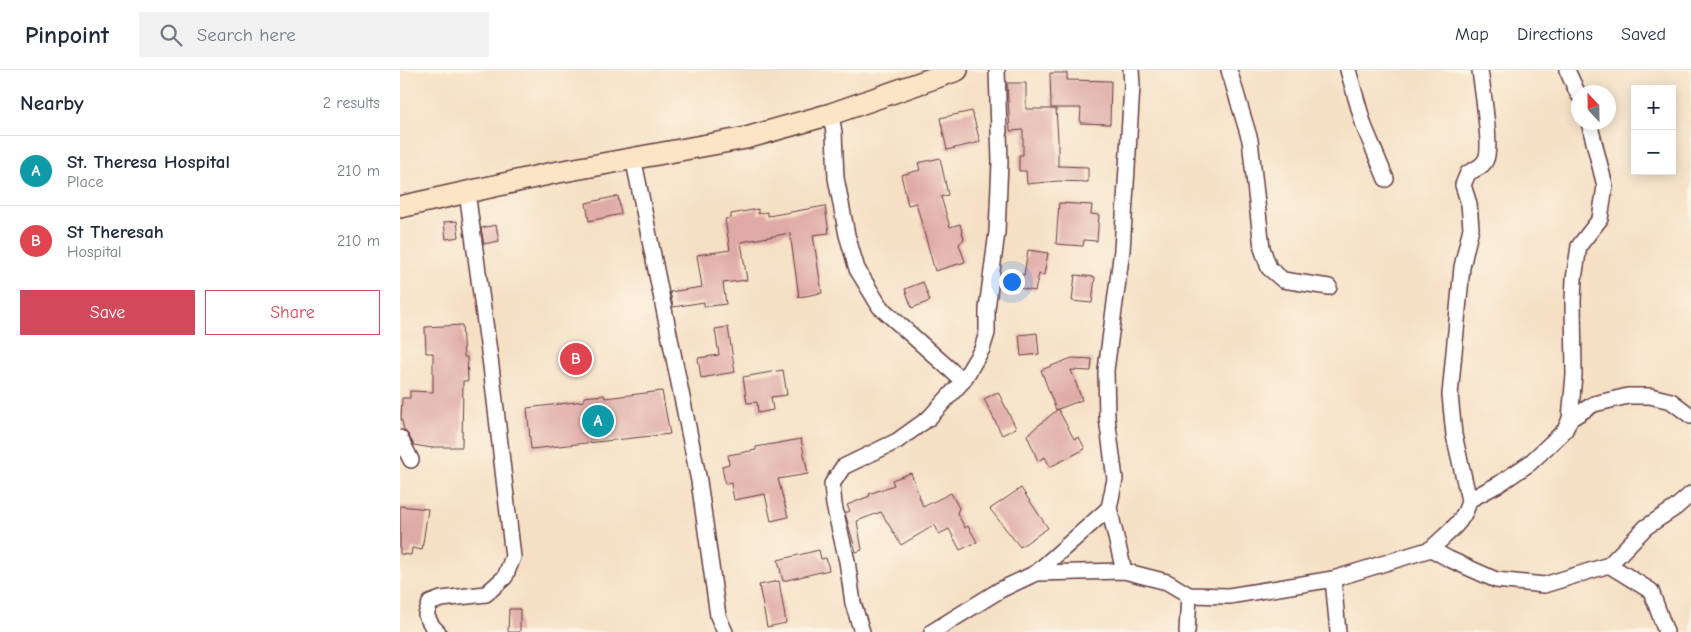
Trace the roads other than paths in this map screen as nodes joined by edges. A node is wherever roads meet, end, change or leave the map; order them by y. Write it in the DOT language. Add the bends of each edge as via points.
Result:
graph roads {
  1 [pos="957,70"];
  2 [pos="997,70"];
  3 [pos="1131,70"];
  4 [pos="1229,70"];
  5 [pos="1348,70"];
  6 [pos="1480,70"];
  7 [pos="1567,70"];
  8 [pos="1574,85"];
  9 [pos="831,114"];
  10 [pos="1591,130"];
  11 [pos="633,157"];
  12 [pos="1386,178"];
  13 [pos="467,192"];
  14 [pos="400,207"];
  15 [pos="1330,287"];
  16 [pos="963,381"];
  17 [pos="1691,416"];
  18 [pos="1570,419"];
  19 [pos="400,438"];
  20 [pos="411,460"];
  21 [pos="1691,494"];
  22 [pos="1469,500"];
  23 [pos="1109,508"];
  24 [pos="1432,549"];
  25 [pos="1609,566"];
  26 [pos="1124,571"];
  27 [pos="1036,573"];
  28 [pos="1333,579"];
  29 [pos="1189,596"];
  30 [pos="438,632"];
  31 [pos="725,632"];
  32 [pos="862,632"];
  33 [pos="932,632"];
  34 [pos="1188,632"];
  35 [pos="1338,632"];
  36 [pos="1666,632"];
  1 -- 9 [label="street"];
  2 -- 16 [label="street" via="1000,162 987,333"];
  3 -- 23 [label="street" via="1122,250 1106,370 1107,418 1115,479"];
  4 -- 15 [label="street" via="1250,140 1262,248 1269,268 1283,280"];
  5 -- 12 [label="street" via="1364,126"];
  6 -- 22 [label="street" via="1488,133 1487,158 1482,166 1468,173 1463,185 1471,228 1462,268 1450,395 1454,435"];
  7 -- 8 [label="street"];
  9 -- 11 [label="street" via="746,138"];
  9 -- 16 [label="street" via="836,178 857,270 880,307"];
  10 -- 18 [label="street" via="1605,186 1600,219 1579,246 1574,279 1574,375"];
  11 -- 13 [label="street"];
  11 -- 31 [label="street" via="699,481 718,616"];
  13 -- 14 [label="street"];
  13 -- 30 [label="street" via="513,557 505,577 486,594 430,603 426,615"];
  16 -- 32 [label="street" via="929,418 897,441 843,466 832,484 853,603"];
  17 -- 18 [label="street" via="1671,401 1650,396 1628,396 1594,404"];
  18 -- 22 [label="street" via="1565,430 1530,463"];
  19 -- 20 [label="street"];
  21 -- 25 [label="street" via="1646,527"];
  22 -- 24 [label="street" via="1462,520"];
  23 -- 26 [label="street"];
  23 -- 27 [label="street"];
  24 -- 25 [label="street" via="1496,580 1544,585"];
  24 -- 28 [label="street"];
  25 -- 36 [label="street" via="1652,591"];
  26 -- 27 [label="street"];
  26 -- 29 [label="street" via="1167,582"];
  27 -- 33 [label="street" via="1000,590"];
  28 -- 29 [label="street" via="1229,596"];
  28 -- 35 [label="street"];
  29 -- 34 [label="street"];
}
